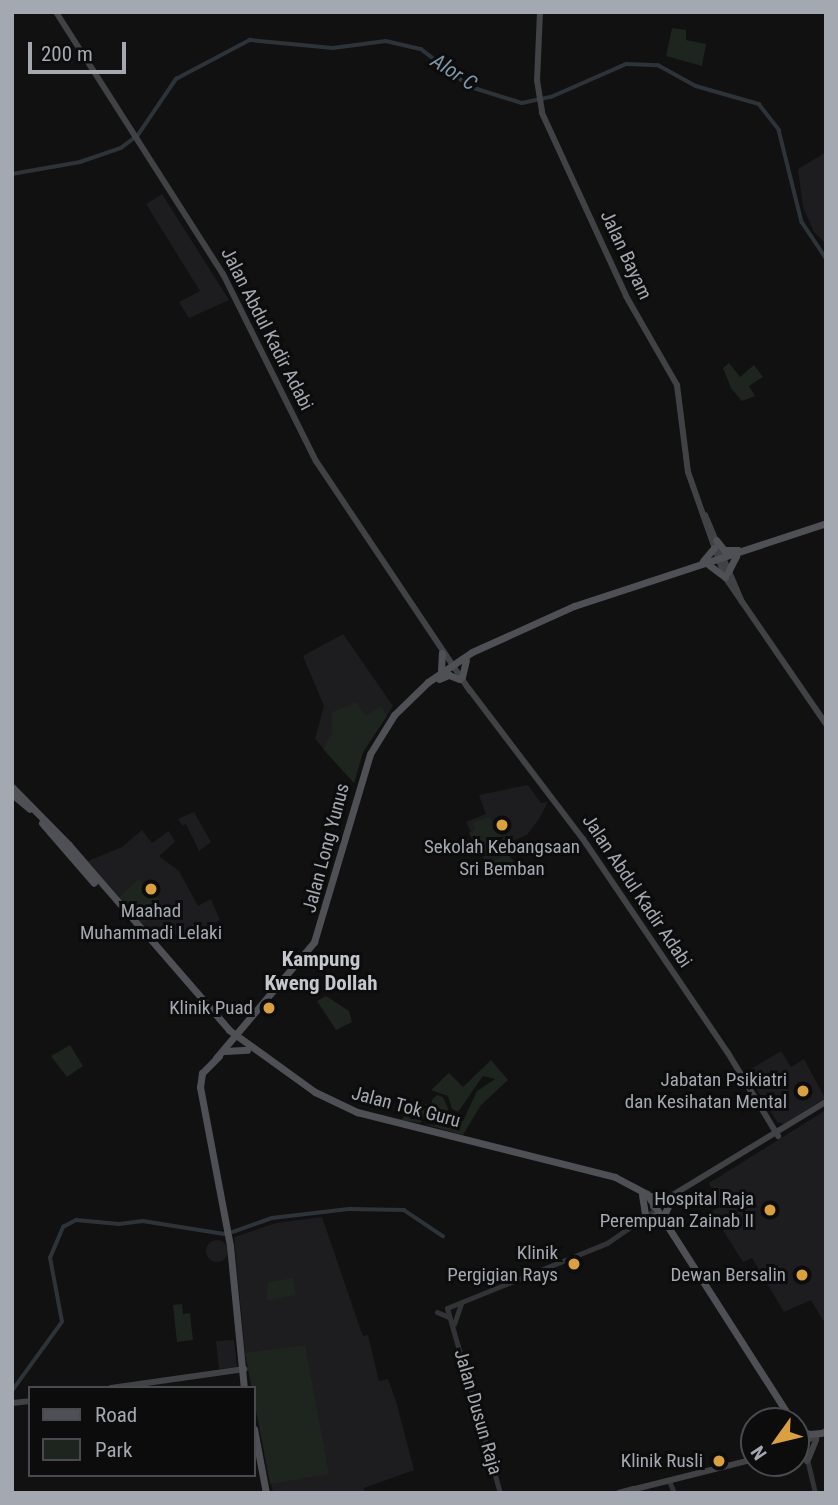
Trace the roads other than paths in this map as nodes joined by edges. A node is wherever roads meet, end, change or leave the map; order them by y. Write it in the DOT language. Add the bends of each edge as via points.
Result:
graph roads {
  1 [pos="58,12"];
  2 [pos="540,12"];
  3 [pos="826,523"];
  4 [pos="739,552"];
  5 [pos="718,553"];
  6 [pos="704,563"];
  7 [pos="726,574"];
  8 [pos="443,652"];
  9 [pos="465,658"];
  10 [pos="453,666"];
  11 [pos="437,678"];
  12 [pos="461,678"];
  13 [pos="826,724"];
  14 [pos="12,787"];
  15 [pos="12,794"];
  16 [pos="75,851"];
  17 [pos="78,864"];
  18 [pos="245,1021"];
  19 [pos="221,1025"];
  20 [pos="234,1037"];
  21 [pos="248,1048"];
  22 [pos="224,1049"];
  23 [pos="826,1104"];
  24 [pos="769,1120"];
  25 [pos="789,1125"];
  26 [pos="778,1134"];
  27 [pos="763,1141"];
  28 [pos="645,1194"];
  29 [pos="668,1198"];
  30 [pos="655,1208"];
  31 [pos="645,1217"];
  32 [pos="664,1221"];
  33 [pos="463,1302"];
  34 [pos="437,1312"];
  35 [pos="452,1322"];
  36 [pos="243,1371"];
  37 [pos="127,1386"];
  38 [pos="246,1386"];
  39 [pos="780,1407"];
  40 [pos="824,1433"];
  41 [pos="256,1440"];
  42 [pos="816,1440"];
  43 [pos="810,1443"];
  44 [pos="810,1456"];
  45 [pos="740,1462"];
  46 [pos="810,1471"];
  47 [pos="669,1480"];
  48 [pos="266,1493"];
  49 [pos="500,1493"];
  50 [pos="619,1493"];
  51 [pos="674,1493"];
  52 [pos="815,1493"];
  1 -- 8 [label="main road, Jalan Abdul Kadir Adabi" via="236,297 316,461"];
  2 -- 5 [label="main road, Jalan Bayam" via="539,101 626,296 677,385 685,421 685,461"];
  3 -- 4 [label="main road, Jalan Long Yunus"];
  4 -- 5 [label="main road, Jalan Long Yunus"];
  4 -- 5 [label="main road"];
  4 -- 7 [label="main road"];
  5 -- 6 [label="main road"];
  5 -- 6 [label="main road, Jalan Long Yunus"];
  5 -- 7 [label="main road, Jalan Bayam"];
  6 -- 7 [label="main road"];
  6 -- 9 [label="main road, Jalan Long Yunus" via="574,606"];
  7 -- 13 [label="main road, Jalan Bayam"];
  8 -- 9 [label="main road"];
  8 -- 10 [label="main road, Jalan Abdul Kadir Adabi"];
  8 -- 11 [label="main road"];
  9 -- 10 [label="main road, Jalan Long Yunus"];
  9 -- 12 [label="main road"];
  10 -- 11 [label="main road, Jalan Long Yunus"];
  10 -- 12 [label="main road, Jalan Abdul Kadir Adabi"];
  11 -- 12 [label="main road"];
  11 -- 18 [label="main road, Jalan Long Yunus" via="394,715 367,762 314,942"];
  12 -- 24 [label="main road, Jalan Abdul Kadir Adabi" via="583,839"];
  14 -- 16 [label="main road, Jalan Tok Guru"];
  15 -- 17 [label="main road, Jalan Tok Guru"];
  16 -- 17 [label="main road"];
  16 -- 19 [label="main road, Jalan Tok Guru"];
  17 -- 19 [label="main road, Jalan Tok Guru"];
  18 -- 19 [label="main road" via="234,1027"];
  18 -- 20 [label="main road, Jalan Long Yunus"];
  18 -- 21 [label="main road" via="242,1036"];
  19 -- 20 [label="main road, Jalan Tok Guru"];
  19 -- 22 [label="main road"];
  20 -- 21 [label="main road, Jalan Tok Guru"];
  20 -- 22 [label="main road, Jalan Long Yunus"];
  21 -- 22 [label="main road"];
  21 -- 28 [label="main road, Jalan Tok Guru" via="339,1111 596,1176"];
  22 -- 36 [label="main road, Jalan Long Yunus" via="202,1073 200,1087 230,1246"];
  23 -- 25 [label="main road"];
  23 -- 26 [label="main road"];
  24 -- 25 [label="main road" via="780,1127"];
  24 -- 26 [label="main road, Jalan Abdul Kadir Adabi"];
  24 -- 27 [label="main road" via="771,1130"];
  25 -- 26 [label="main road"];
  26 -- 27 [label="main road"];
  26 -- 29 [label="main road"];
  27 -- 29 [label="main road"];
  28 -- 29 [label="main road"];
  28 -- 30 [label="main road, Jalan Tok Guru"];
  28 -- 31 [label="main road"];
  29 -- 30 [label="main road"];
  29 -- 32 [label="main road"];
  30 -- 31 [label="street"];
  30 -- 32 [label="main road, Jalan Tok Guru"];
  31 -- 32 [label="main road"];
  31 -- 33 [label="street" via="629,1231"];
  32 -- 39 [label="main road, Jalan Tok Guru"];
  33 -- 35 [label="street"];
  33 -- 35 [label="street, Jalan Dusun Raja" via="448,1308"];
  34 -- 35 [label="street"];
  35 -- 49 [label="street, Jalan Dusun Raja"];
  36 -- 37 [label="main road"];
  36 -- 38 [label="main road, Jalan Long Yunus"];
  40 -- 42 [label="main road"];
  41 -- 48 [label="main road"];
  42 -- 43 [label="main road"];
  42 -- 44 [label="main road"];
  45 -- 47 [label="main road"];
  46 -- 52 [label="street"];
  47 -- 50 [label="main road"];
  47 -- 51 [label="street"];
}
